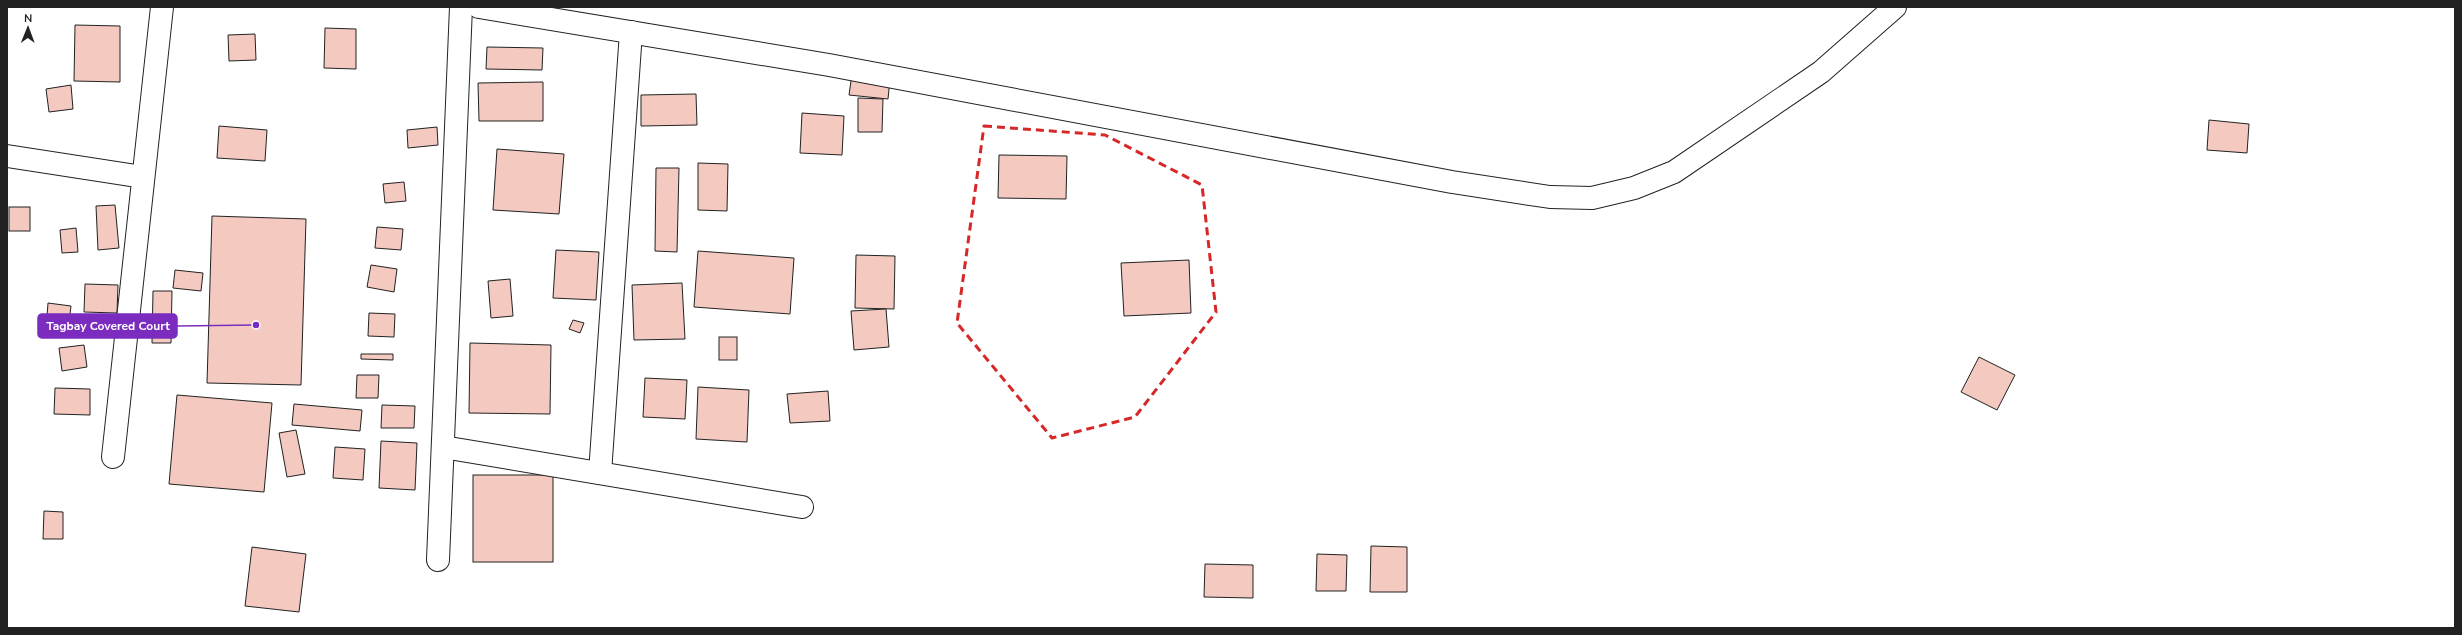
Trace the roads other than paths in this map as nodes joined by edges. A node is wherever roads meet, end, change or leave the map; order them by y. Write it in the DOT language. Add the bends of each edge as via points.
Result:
graph roads {
  1 [pos="162,7"];
  2 [pos="461,7"];
  3 [pos="479,7"];
  4 [pos="1895,7"];
  5 [pos="631,32"];
  6 [pos="7,156"];
  7 [pos="143,176"];
  8 [pos="443,447"];
  9 [pos="113,457"];
  10 [pos="600,473"];
  11 [pos="802,507"];
  12 [pos="438,560"];
  1 -- 7 [label="street"];
  2 -- 8 [label="street"];
  3 -- 5 [label="street"];
  4 -- 5 [label="street" via="1822,72 1674,172 1634,188 1592,198 1550,197 1452,182 829,65"];
  5 -- 10 [label="street"];
  6 -- 7 [label="street"];
  7 -- 9 [label="street"];
  8 -- 10 [label="street"];
  8 -- 12 [label="street"];
  10 -- 11 [label="street"];
}
